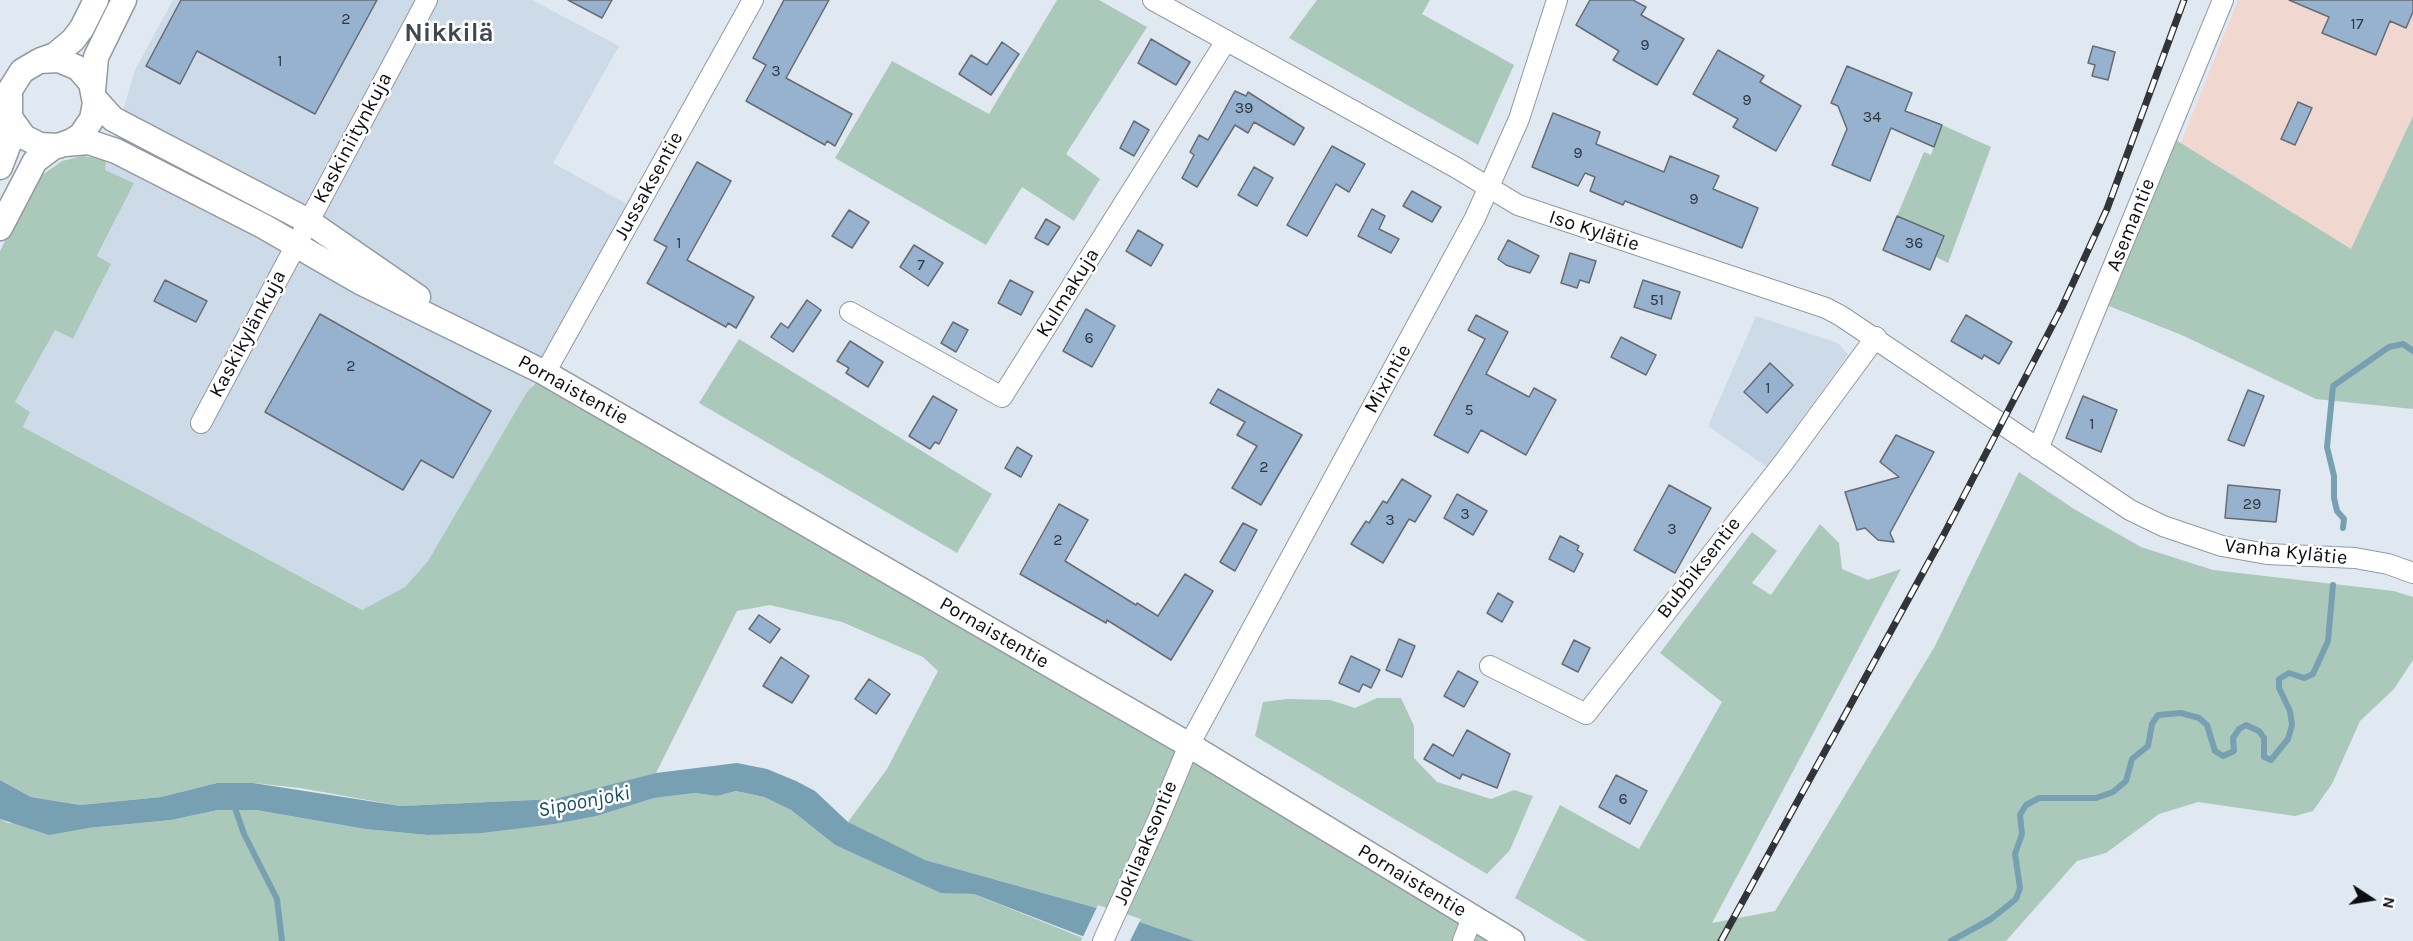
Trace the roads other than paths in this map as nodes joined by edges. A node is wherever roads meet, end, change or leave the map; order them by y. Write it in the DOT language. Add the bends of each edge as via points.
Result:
graph roads {
  1 [pos="96,0"];
  2 [pos="124,0"];
  3 [pos="427,0"];
  4 [pos="753,0"];
  5 [pos="1153,0"];
  6 [pos="1557,0"];
  7 [pos="2223,0"];
  8 [pos="1226,41"];
  9 [pos="36,62"];
  10 [pos="7,78"];
  11 [pos="94,95"];
  12 [pos="11,119"];
  13 [pos="60,145"];
  14 [pos="0,167"];
  15 [pos="1489,189"];
  16 [pos="308,221"];
  17 [pos="0,228"];
  18 [pos="296,244"];
  19 [pos="850,312"];
  20 [pos="471,334"];
  21 [pos="1876,337"];
  22 [pos="545,373"];
  23 [pos="201,423"];
  24 [pos="2038,449"];
  25 [pos="2413,573"];
  26 [pos="1490,666"];
  27 [pos="1188,745"];
  28 [pos="1472,918"];
  29 [pos="1103,941"];
  30 [pos="1463,941"];
  31 [pos="1512,941"];
  1 -- 9 [label="street" via="73,40 55,55"];
  2 -- 11 [label="street" via="96,57"];
  3 -- 16 [label="street, Kaskiniitynkuja"];
  4 -- 22 [label="street, Jussaksentie"];
  5 -- 8 [label="street, Iso Kylätie"];
  6 -- 15 [label="street, Mixintie" via="1519,119"];
  7 -- 24 [label="street, Asemantie"];
  8 -- 15 [label="street, Iso Kylätie"];
  8 -- 19 [label="street, Kulmakuja" via="1002,397"];
  9 -- 10 [label="street"];
  9 -- 11 [label="street" via="56,60 71,64 84,74"];
  10 -- 12 [label="street"];
  11 -- 13 [label="street" via="89,126 78,137"];
  11 -- 16 [label="street, Pornaistentie" via="113,119"];
  12 -- 13 [label="street" via="30,141"];
  12 -- 14 [label="street" via="10,141"];
  13 -- 17 [label="street" via="35,161"];
  13 -- 18 [label="street, Pornaistentie" via="89,142 116,151"];
  15 -- 21 [label="street, Iso Kylätie" via="1518,205 1826,308"];
  15 -- 27 [label="street, Mixintie"];
  16 -- 18 [label="street, Kaskiniitynkuja"];
  16 -- 20 [label="street, Pornaistentie"];
  18 -- 20 [label="street, Pornaistentie" via="362,283"];
  18 -- 23 [label="street, Kaskikylänkuja"];
  20 -- 22 [label="street, Pornaistentie"];
  21 -- 24 [label="street, Iso Kylätie"];
  21 -- 26 [label="street, Bubbiksentie" via="1784,462 1586,714"];
  22 -- 27 [label="street, Pornaistentie"];
  24 -- 25 [label="street, Vanha Kylätie" via="2130,510 2197,539 2267,554 2355,558"];
  27 -- 28 [label="street, Pornaistentie"];
  27 -- 29 [label="street, Jokilaaksontie"];
  28 -- 30 [label="street"];
  28 -- 31 [label="street, Pornaistentie"];
}
